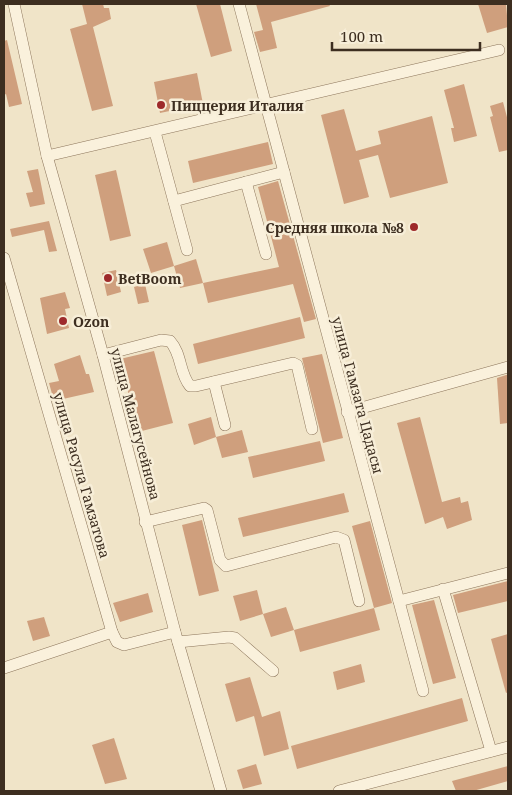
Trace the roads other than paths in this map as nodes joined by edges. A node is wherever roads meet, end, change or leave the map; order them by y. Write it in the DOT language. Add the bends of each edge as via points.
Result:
graph roads {
  1 [pos="14,4"];
  2 [pos="239,4"];
  3 [pos="499,50"];
  4 [pos="266,106"];
  5 [pos="156,132"];
  6 [pos="47,156"];
  7 [pos="284,172"];
  8 [pos="246,182"];
  9 [pos="174,201"];
  10 [pos="187,250"];
  11 [pos="266,254"];
  12 [pos="4,258"];
  13 [pos="103,355"];
  14 [pos="508,367"];
  15 [pos="214,382"];
  16 [pos="347,412"];
  17 [pos="225,425"];
  18 [pos="312,429"];
  19 [pos="146,522"];
  20 [pos="508,573"];
  21 [pos="443,589"];
  22 [pos="359,601"];
  23 [pos="399,602"];
  24 [pos="112,632"];
  25 [pos="176,637"];
  26 [pos="4,668"];
  27 [pos="273,671"];
  28 [pos="423,691"];
  29 [pos="508,747"];
  30 [pos="491,751"];
  31 [pos="221,791"];
  32 [pos="339,791"];
  1 -- 6 [label="street, улица Малагусейнова"];
  2 -- 4 [label="street, улица Гамзата Цадасы"];
  3 -- 4 [label="street"];
  4 -- 5 [label="street"];
  4 -- 7 [label="street, улица Гамзата Цадасы"];
  5 -- 6 [label="street"];
  5 -- 9 [label="street"];
  6 -- 13 [label="street, улица Малагусейнова"];
  7 -- 8 [label="street"];
  7 -- 16 [label="street, улица Гамзата Цадасы"];
  8 -- 9 [label="street"];
  8 -- 11 [label="street"];
  9 -- 10 [label="street"];
  12 -- 24 [label="street, улица Расула Гамзатова"];
  13 -- 15 [label="street" via="161,340 170,341 176,347 190,386"];
  13 -- 19 [label="street, улица Малагусейнова"];
  14 -- 16 [label="street"];
  15 -- 17 [label="street"];
  15 -- 18 [label="street" via="293,363 297,365"];
  16 -- 23 [label="street, улица Гамзата Цадасы"];
  19 -- 22 [label="street" via="204,508 220,560 226,566 341,537"];
  19 -- 25 [label="street, улица Малагусейнова"];
  20 -- 21 [label="street"];
  21 -- 23 [label="street"];
  21 -- 30 [label="street"];
  23 -- 28 [label="street, улица Гамзата Цадасы"];
  24 -- 25 [label="street" via="124,645"];
  24 -- 26 [label="street"];
  25 -- 27 [label="street" via="235,638"];
  25 -- 31 [label="street, улица Малагусейнова"];
  29 -- 30 [label="street"];
  30 -- 32 [label="street"];
}
